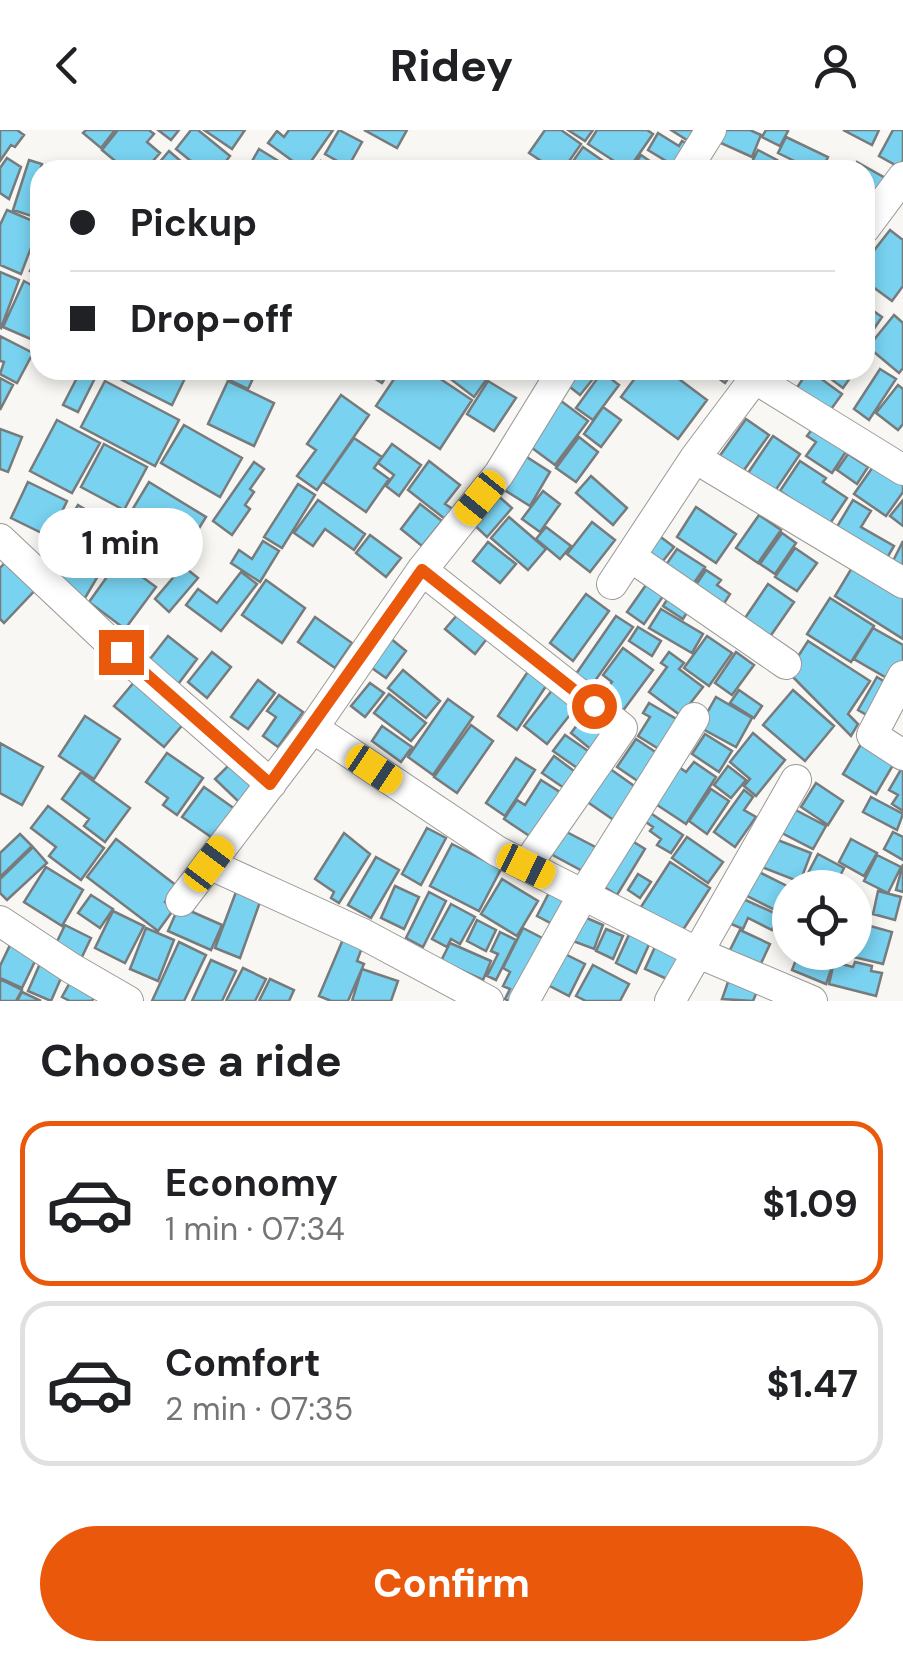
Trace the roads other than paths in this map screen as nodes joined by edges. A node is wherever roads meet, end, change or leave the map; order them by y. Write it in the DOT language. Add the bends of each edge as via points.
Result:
graph roads {
  1 [pos="711,130"];
  2 [pos="692,160"];
  3 [pos="903,177"];
  4 [pos="875,215"];
  5 [pos="558,380"];
  6 [pos="754,380"];
  7 [pos="767,380"];
  8 [pos="695,458"];
  9 [pos="903,470"];
  10 [pos="0,539"];
  11 [pos="631,557"];
  12 [pos="422,570"];
  13 [pos="612,584"];
  14 [pos="903,584"];
  15 [pos="786,664"];
  16 [pos="903,676"];
  17 [pos="694,718"];
  18 [pos="313,728"];
  19 [pos="903,755"];
  20 [pos="796,780"];
  21 [pos="270,784"];
  22 [pos="209,864"];
  23 [pos="526,866"];
  24 [pos="584,894"];
  25 [pos="180,901"];
  26 [pos="0,921"];
  27 [pos="696,952"];
  28 [pos="128,1001"];
  29 [pos="488,1001"];
  30 [pos="524,1001"];
  31 [pos="670,1001"];
  32 [pos="812,1001"];
  1 -- 2 [label="street"];
  3 -- 4 [label="street"];
  5 -- 12 [label="street" via="499,474"];
  6 -- 8 [label="street"];
  7 -- 9 [label="street"];
  8 -- 11 [label="street"];
  8 -- 14 [label="street"];
  10 -- 21 [label="street"];
  11 -- 13 [label="street"];
  11 -- 15 [label="street"];
  12 -- 18 [label="street"];
  12 -- 23 [label="street" via="622,728"];
  16 -- 19 [label="street" via="872,735"];
  17 -- 24 [label="street"];
  18 -- 21 [label="street"];
  18 -- 23 [label="street"];
  20 -- 27 [label="street"];
  21 -- 22 [label="street"];
  22 -- 25 [label="street"];
  22 -- 29 [label="street" via="363,934"];
  23 -- 24 [label="street"];
  24 -- 27 [label="street"];
  24 -- 30 [label="street"];
  26 -- 28 [label="street"];
  27 -- 31 [label="street"];
  27 -- 32 [label="street"];
}
